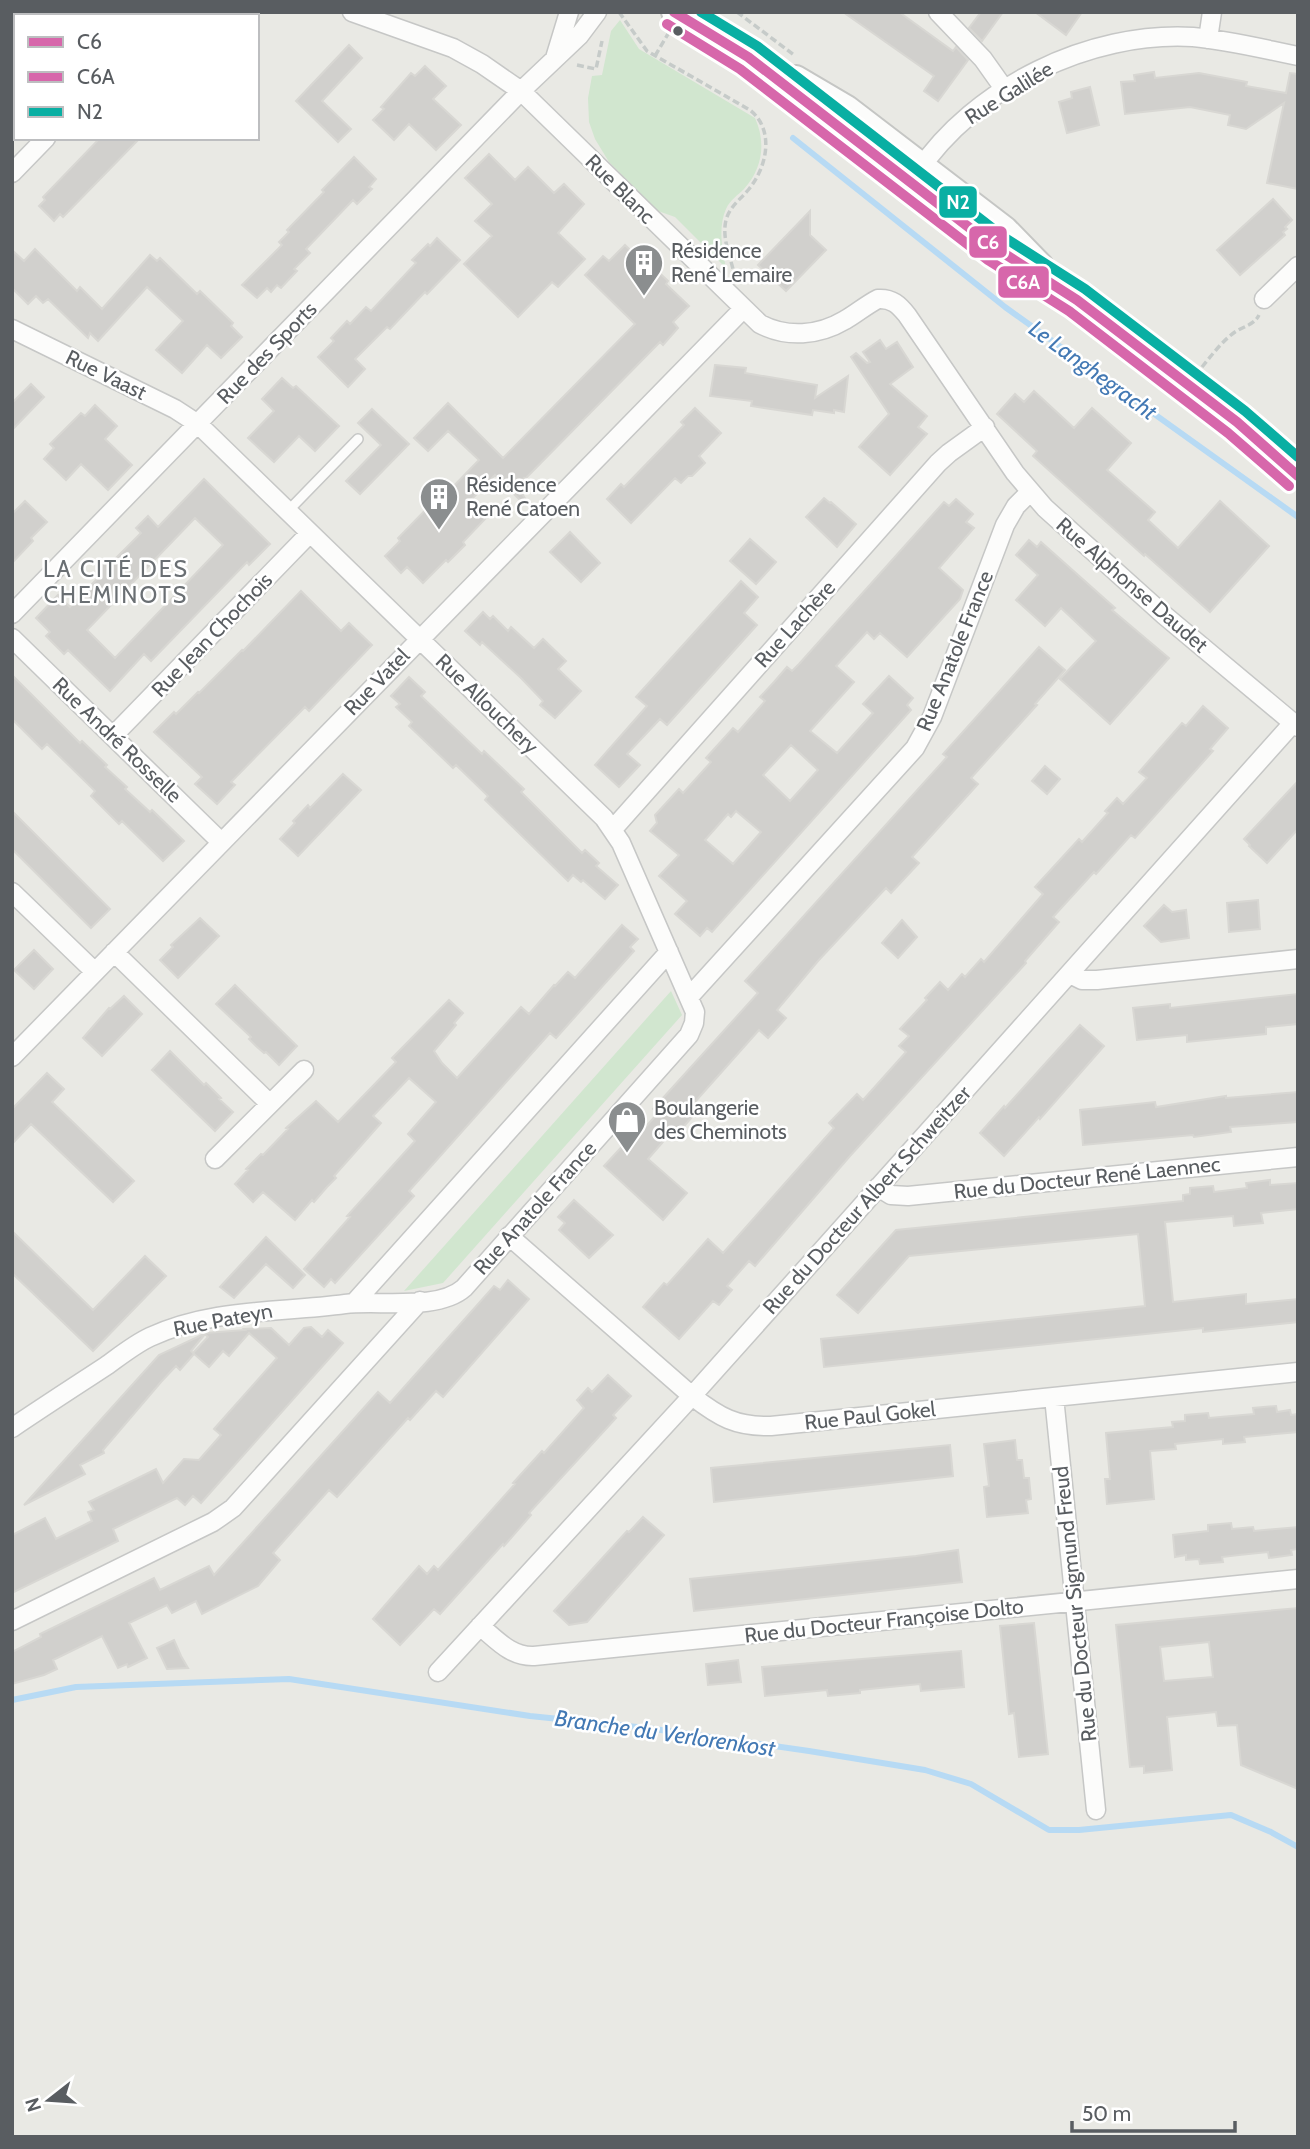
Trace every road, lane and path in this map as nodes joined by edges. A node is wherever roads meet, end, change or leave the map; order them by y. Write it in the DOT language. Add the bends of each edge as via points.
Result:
graph roads {
  1 [pos="352,12"];
  2 [pos="569,12"];
  3 [pos="597,12"];
  4 [pos="619,12"];
  5 [pos="703,12"];
  6 [pos="938,12"];
  7 [pos="1212,12"];
  8 [pos="673,19"];
  9 [pos="1208,39"];
  10 [pos="1298,55"];
  11 [pos="655,56"];
  12 [pos="555,58"];
  13 [pos="1006,90"];
  14 [pos="521,91"];
  15 [pos="44,140"];
  16 [pos="12,173"];
  17 [pos="917,174"];
  18 [pos="1298,266"];
  19 [pos="726,293"];
  20 [pos="1264,299"];
  21 [pos="743,309"];
  22 [pos="12,329"];
  23 [pos="1202,367"];
  24 [pos="198,424"];
  25 [pos="985,427"];
  26 [pos="358,439"];
  27 [pos="1298,476"];
  28 [pos="1030,492"];
  29 [pos="288,511"];
  30 [pos="310,533"];
  31 [pos="12,614"];
  32 [pos="12,638"];
  33 [pos="419,639"];
  34 [pos="1295,725"];
  35 [pos="113,736"];
  36 [pos="613,829"];
  37 [pos="221,842"];
  38 [pos="12,891"];
  39 [pos="114,952"];
  40 [pos="669,952"];
  41 [pos="1298,960"];
  42 [pos="94,971"];
  43 [pos="1070,974"];
  44 [pos="689,997"];
  45 [pos="12,1057"];
  46 [pos="304,1070"];
  47 [pos="270,1104"];
  48 [pos="1298,1157"];
  49 [pos="215,1159"];
  50 [pos="878,1187"];
  51 [pos="509,1236"];
  52 [pos="420,1301"];
  53 [pos="354,1303"];
  54 [pos="1298,1372"];
  55 [pos="692,1396"];
  56 [pos="1054,1397"];
  57 [pos="12,1428"];
  58 [pos="1298,1579"];
  59 [pos="1075,1602"];
  60 [pos="12,1621"];
  61 [pos="480,1626"];
  62 [pos="439,1672"];
  63 [pos="1096,1811"];
  1 -- 14 [label="street, Rue Blanc" via="453,48"];
  2 -- 12 [label="street"];
  3 -- 12 [label="street, Rue des Sports"];
  4 -- 11 [label="path" via="638,41"];
  5 -- 17 [label="street" via="847,108"];
  6 -- 13 [label="street"];
  7 -- 9 [label="street"];
  8 -- 11 [label="path"];
  8 -- 17 [label="street" via="748,57"];
  9 -- 10 [label="street, Rue Galilée"];
  9 -- 13 [label="street, Rue Galilée" via="1153,38 1100,47 1062,59"];
  11 -- 19 [label="path" via="750,110 764,128 764,160 726,222 733,271"];
  12 -- 14 [label="street, Rue des Sports"];
  13 -- 17 [label="street, Rue Galilée" via="953,129"];
  14 -- 19 [label="street, Rue Blanc"];
  14 -- 24 [label="street, Rue des Sports"];
  15 -- 16 [label="street"];
  17 -- 27 [label="street" via="997,249 1077,300 1237,422"];
  18 -- 20 [label="street"];
  19 -- 21 [label="street, Rue Blanc"];
  20 -- 23 [label="path" via="1256,322 1234,333"];
  21 -- 25 [label="street, Rue Blanc" via="774,330 808,333 839,324 878,299 891,300 907,315"];
  21 -- 33 [label="street, Rue Vatel"];
  22 -- 24 [label="street, Rue Vaast"];
  24 -- 29 [label="street, Rue Allouchery"];
  24 -- 31 [label="street, Rue des Sports"];
  25 -- 28 [label="street, Rue Alphonse Daudet"];
  25 -- 36 [label="street, Rue Lachère" via="938,464"];
  26 -- 29 [label="lane"];
  28 -- 34 [label="street, Rue Alphonse Daudet" via="1055,519"];
  28 -- 44 [label="street, Rue Anatole France" via="1005,525 932,717 915,748"];
  29 -- 30 [label="street, Rue Allouchery"];
  30 -- 33 [label="street, Rue Allouchery"];
  30 -- 35 [label="street, Rue Jean Chochois"];
  32 -- 35 [label="street, Rue André Rosselle"];
  33 -- 36 [label="street, Rue Allouchery"];
  33 -- 37 [label="street, Rue Vatel"];
  34 -- 43 [label="street, Rue du Docteur Albert Schweitzer"];
  35 -- 37 [label="street, Rue André Rosselle"];
  36 -- 40 [label="street, Rue Allouchery"];
  37 -- 39 [label="street, Rue Vatel"];
  38 -- 42 [label="street"];
  39 -- 42 [label="street, Rue Vatel"];
  39 -- 47 [label="street"];
  40 -- 44 [label="street, Rue Allouchery"];
  40 -- 53 [label="street"];
  41 -- 43 [label="street" via="1090,981"];
  42 -- 45 [label="street, Rue Vatel"];
  43 -- 50 [label="street, Rue du Docteur Albert Schweitzer"];
  44 -- 51 [label="street, Rue Anatole France" via="695,1018 689,1035"];
  46 -- 47 [label="street"];
  47 -- 49 [label="street"];
  48 -- 50 [label="street, Rue du Docteur René Laennec" via="908,1196 891,1195"];
  50 -- 55 [label="street, Rue du Docteur Albert Schweitzer"];
  51 -- 52 [label="street, Rue Anatole France" via="459,1292 449,1298"];
  51 -- 55 [label="street, Rue Paul Gokel"];
  52 -- 53 [label="street, Rue Pateyn"];
  52 -- 60 [label="street" via="233,1507 213,1522"];
  53 -- 57 [label="street, Rue Pateyn" via="235,1314 155,1335"];
  54 -- 56 [label="street, Rue Paul Gokel"];
  55 -- 56 [label="street, Rue Paul Gokel" via="727,1420 761,1426"];
  55 -- 61 [label="street, Rue du Docteur Albert Schweitzer"];
  56 -- 59 [label="street, Rue du Docteur Sigmund Freud"];
  58 -- 59 [label="street, Rue du Docteur Françoise Dolto"];
  59 -- 61 [label="street, Rue du Docteur Françoise Dolto" via="534,1657 513,1653"];
  59 -- 63 [label="street, Rue du Docteur Sigmund Freud"];
  61 -- 62 [label="street, Rue du Docteur Albert Schweitzer"];
}
